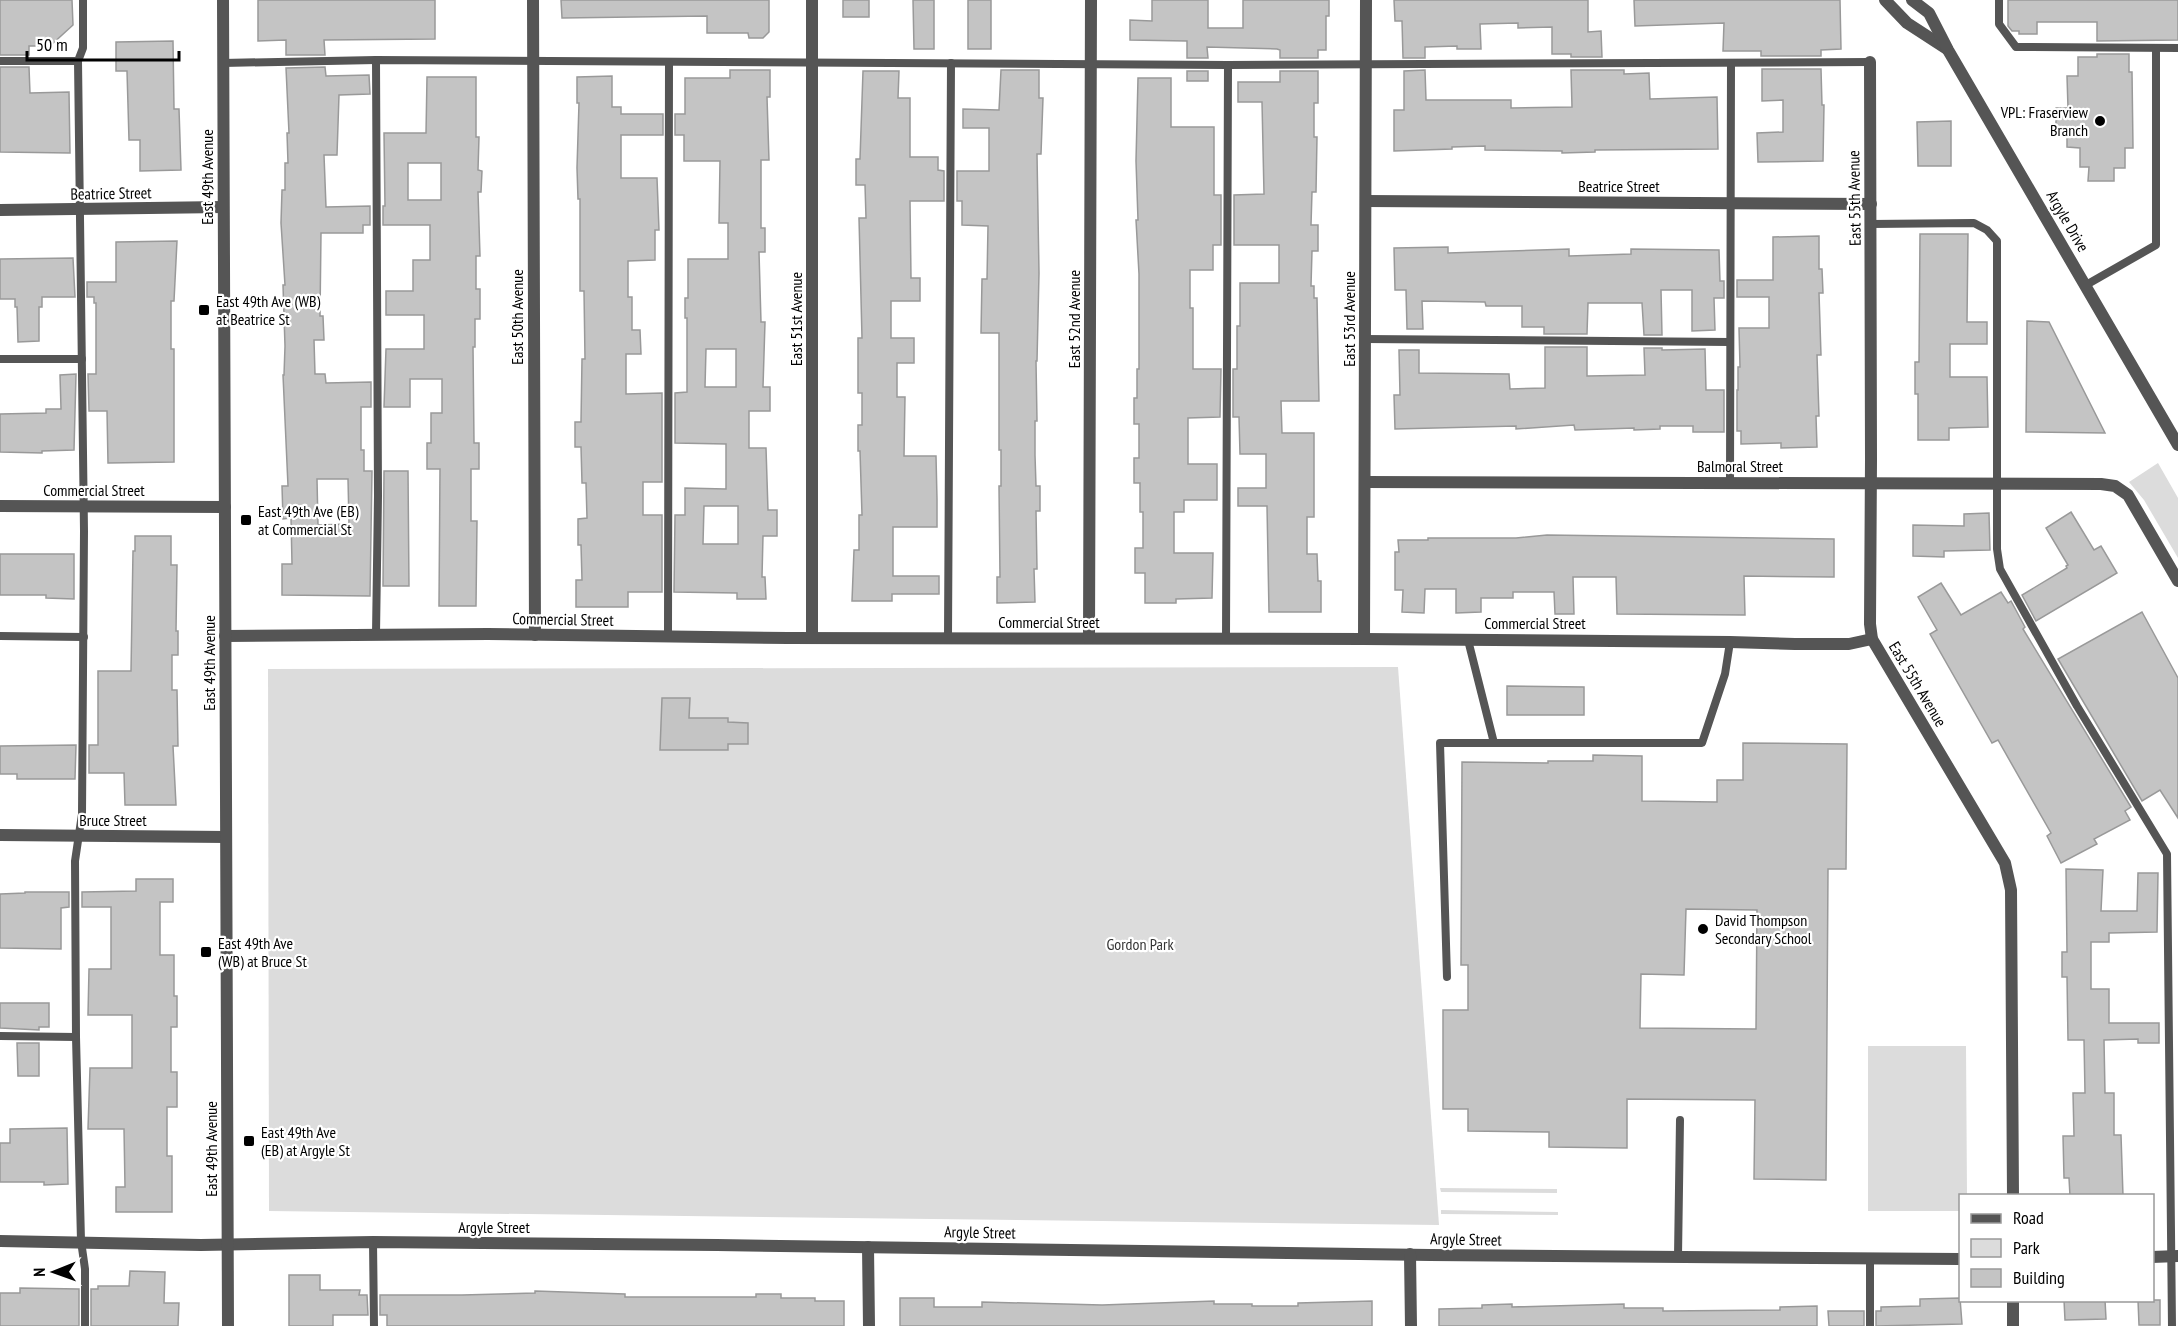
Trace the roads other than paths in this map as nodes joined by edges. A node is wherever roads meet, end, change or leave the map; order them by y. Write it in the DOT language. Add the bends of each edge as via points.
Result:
graph roads {
  1 [pos="82,0"];
  2 [pos="223,0"];
  3 [pos="532,0"];
  4 [pos="812,0"];
  5 [pos="1091,0"];
  6 [pos="1366,0"];
  7 [pos="1885,0"];
  8 [pos="1912,0"];
  9 [pos="1929,0"];
  10 [pos="1999,0"];
  11 [pos="1929,13"];
  12 [pos="2156,48"];
  13 [pos="2178,48"];
  14 [pos="1948,50"];
  15 [pos="533,59"];
  16 [pos="376,60"];
  17 [pos="0,61"];
  18 [pos="78,61"];
  19 [pos="812,62"];
  20 [pos="1870,62"];
  21 [pos="223,63"];
  22 [pos="669,63"];
  23 [pos="951,63"];
  24 [pos="1366,63"];
  25 [pos="1731,63"];
  26 [pos="1091,64"];
  27 [pos="1228,64"];
  28 [pos="1366,201"];
  29 [pos="1731,204"];
  30 [pos="1871,204"];
  31 [pos="223,207"];
  32 [pos="0,210"];
  33 [pos="80,210"];
  34 [pos="1871,224"];
  35 [pos="2086,285"];
  36 [pos="1365,339"];
  37 [pos="1730,342"];
  38 [pos="0,359"];
  39 [pos="82,359"];
  40 [pos="2178,445"];
  41 [pos="1365,482"];
  42 [pos="1871,482"];
  43 [pos="1730,483"];
  44 [pos="1996,483"];
  45 [pos="0,506"];
  46 [pos="84,506"];
  47 [pos="225,507"];
  48 [pos="2178,580"];
  49 [pos="376,634"];
  50 [pos="535,635"];
  51 [pos="0,636"];
  52 [pos="225,636"];
  53 [pos="84,637"];
  54 [pos="668,637"];
  55 [pos="812,638"];
  56 [pos="948,638"];
  57 [pos="1089,638"];
  58 [pos="1226,639"];
  59 [pos="1364,639"];
  60 [pos="1872,639"];
  61 [pos="1468,640"];
  62 [pos="1730,642"];
  63 [pos="1494,743"];
  64 [pos="0,836"];
  65 [pos="79,836"];
  66 [pos="226,837"];
  67 [pos="1447,977"];
  68 [pos="0,1036"];
  69 [pos="76,1037"];
  70 [pos="1680,1120"];
  71 [pos="2013,1194"];
  72 [pos="0,1241"];
  73 [pos="81,1241"];
  74 [pos="373,1242"];
  75 [pos="228,1244"];
  76 [pos="868,1247"];
  77 [pos="1410,1254"];
  78 [pos="1678,1256"];
  79 [pos="2175,1256"];
  80 [pos="2154,1257"];
  81 [pos="1870,1258"];
  82 [pos="1959,1259"];
  83 [pos="2013,1302"];
  84 [pos="85,1326"];
  85 [pos="228,1326"];
  86 [pos="374,1326"];
  87 [pos="869,1326"];
  88 [pos="1411,1326"];
  89 [pos="1870,1326"];
  90 [pos="2013,1326"];
  91 [pos="2172,1326"];
  1 -- 18 [label="lane" via="83,48"];
  2 -- 21 [label="street, East 49th Avenue"];
  3 -- 15 [label="street, East 50th Avenue"];
  4 -- 19 [label="street, East 51st Avenue"];
  5 -- 26 [label="street, East 52nd Avenue"];
  6 -- 24 [label="street, East 53rd Avenue"];
  7 -- 14 [label="street" via="1907,23"];
  8 -- 11 [label="street, Argyle Drive"];
  9 -- 11 [label="street, Argyle Drive"];
  10 -- 12 [label="lane" via="1999,24 2016,47"];
  11 -- 14 [label="street, Argyle Drive"];
  12 -- 13 [label="lane"];
  12 -- 35 [label="lane" via="2156,245"];
  14 -- 35 [label="street, Argyle Drive"];
  15 -- 16 [label="lane"];
  15 -- 22 [label="lane"];
  15 -- 50 [label="street, East 50th Avenue"];
  16 -- 21 [label="lane"];
  16 -- 49 [label="lane"];
  17 -- 18 [label="lane"];
  18 -- 33 [label="lane"];
  19 -- 22 [label="lane"];
  19 -- 23 [label="lane"];
  19 -- 55 [label="street, East 51st Avenue"];
  20 -- 25 [label="lane"];
  20 -- 30 [label="street, East 55th Avenue"];
  21 -- 31 [label="street, East 49th Avenue"];
  22 -- 54 [label="lane"];
  23 -- 26 [label="lane"];
  23 -- 56 [label="lane"];
  24 -- 25 [label="lane"];
  24 -- 27 [label="lane"];
  24 -- 28 [label="street, East 53rd Avenue"];
  25 -- 29 [label="lane"];
  26 -- 27 [label="lane"];
  26 -- 57 [label="street, East 52nd Avenue"];
  27 -- 58 [label="lane"];
  28 -- 29 [label="street, Beatrice Street"];
  28 -- 36 [label="street, East 53rd Avenue"];
  29 -- 30 [label="street, Beatrice Street"];
  29 -- 37 [label="lane"];
  30 -- 34 [label="street, East 55th Avenue"];
  31 -- 33 [label="street, Beatrice Street"];
  31 -- 47 [label="street, East 49th Avenue"];
  32 -- 33 [label="street, Beatrice Street"];
  33 -- 39 [label="lane"];
  34 -- 42 [label="street, East 55th Avenue"];
  34 -- 44 [label="lane" via="1974,224 1997,241"];
  35 -- 40 [label="street, Argyle Drive"];
  36 -- 37 [label="lane"];
  36 -- 41 [label="street, East 53rd Avenue"];
  37 -- 43 [label="lane"];
  38 -- 39 [label="lane"];
  39 -- 46 [label="lane"];
  41 -- 43 [label="street, Balmoral Street"];
  41 -- 59 [label="street, East 53rd Avenue"];
  42 -- 43 [label="street, Balmoral Street"];
  42 -- 44 [label="street, Balmoral Street"];
  42 -- 60 [label="street, East 55th Avenue"];
  44 -- 48 [label="street, Balmoral Street" via="2115,486 2128,495"];
  44 -- 79 [label="lane" via="2000,569 2167,854"];
  45 -- 46 [label="street, Commercial Street"];
  46 -- 47 [label="street, Commercial Street"];
  46 -- 53 [label="lane"];
  47 -- 52 [label="street, East 49th Avenue"];
  49 -- 50 [label="street, Commercial Street"];
  49 -- 52 [label="street, Commercial Street"];
  50 -- 54 [label="street, Commercial Street"];
  51 -- 53 [label="lane"];
  52 -- 66 [label="street, East 49th Avenue"];
  53 -- 65 [label="lane"];
  54 -- 55 [label="street, Commercial Street"];
  55 -- 56 [label="street, Commercial Street"];
  56 -- 57 [label="street, Commercial Street"];
  57 -- 58 [label="street, Commercial Street"];
  58 -- 59 [label="street, Commercial Street"];
  59 -- 61 [label="street, Commercial Street"];
  60 -- 62 [label="street, Commercial Street" via="1849,644"];
  60 -- 71 [label="street, East 55th Avenue" via="2005,863 2012,902"];
  61 -- 62 [label="street, Commercial Street"];
  61 -- 63 [label="lane"];
  62 -- 63 [label="lane" via="1725,674 1702,743"];
  63 -- 67 [label="lane" via="1440,742"];
  64 -- 65 [label="street, Bruce Street"];
  65 -- 66 [label="street, Bruce Street"];
  65 -- 69 [label="lane" via="75,861"];
  66 -- 75 [label="street, East 49th Avenue"];
  68 -- 69 [label="lane"];
  69 -- 73 [label="lane"];
  70 -- 78 [label="lane"];
  72 -- 73 [label="street, Argyle Street"];
  73 -- 75 [label="street, Argyle Street"];
  73 -- 84 [label="lane"];
  74 -- 75 [label="street, Argyle Street"];
  74 -- 76 [label="street, Argyle Street"];
  74 -- 86 [label="lane"];
  75 -- 85 [label="street, East 49th Avenue"];
  76 -- 77 [label="street, Argyle Street"];
  76 -- 87 [label="street"];
  77 -- 78 [label="street, Argyle Street"];
  77 -- 88 [label="street"];
  78 -- 81 [label="street, Argyle Street"];
  79 -- 80 [label="street"];
  79 -- 91 [label="lane"];
  81 -- 82 [label="street, Argyle Street"];
  81 -- 89 [label="lane"];
  83 -- 90 [label="street"];
}
